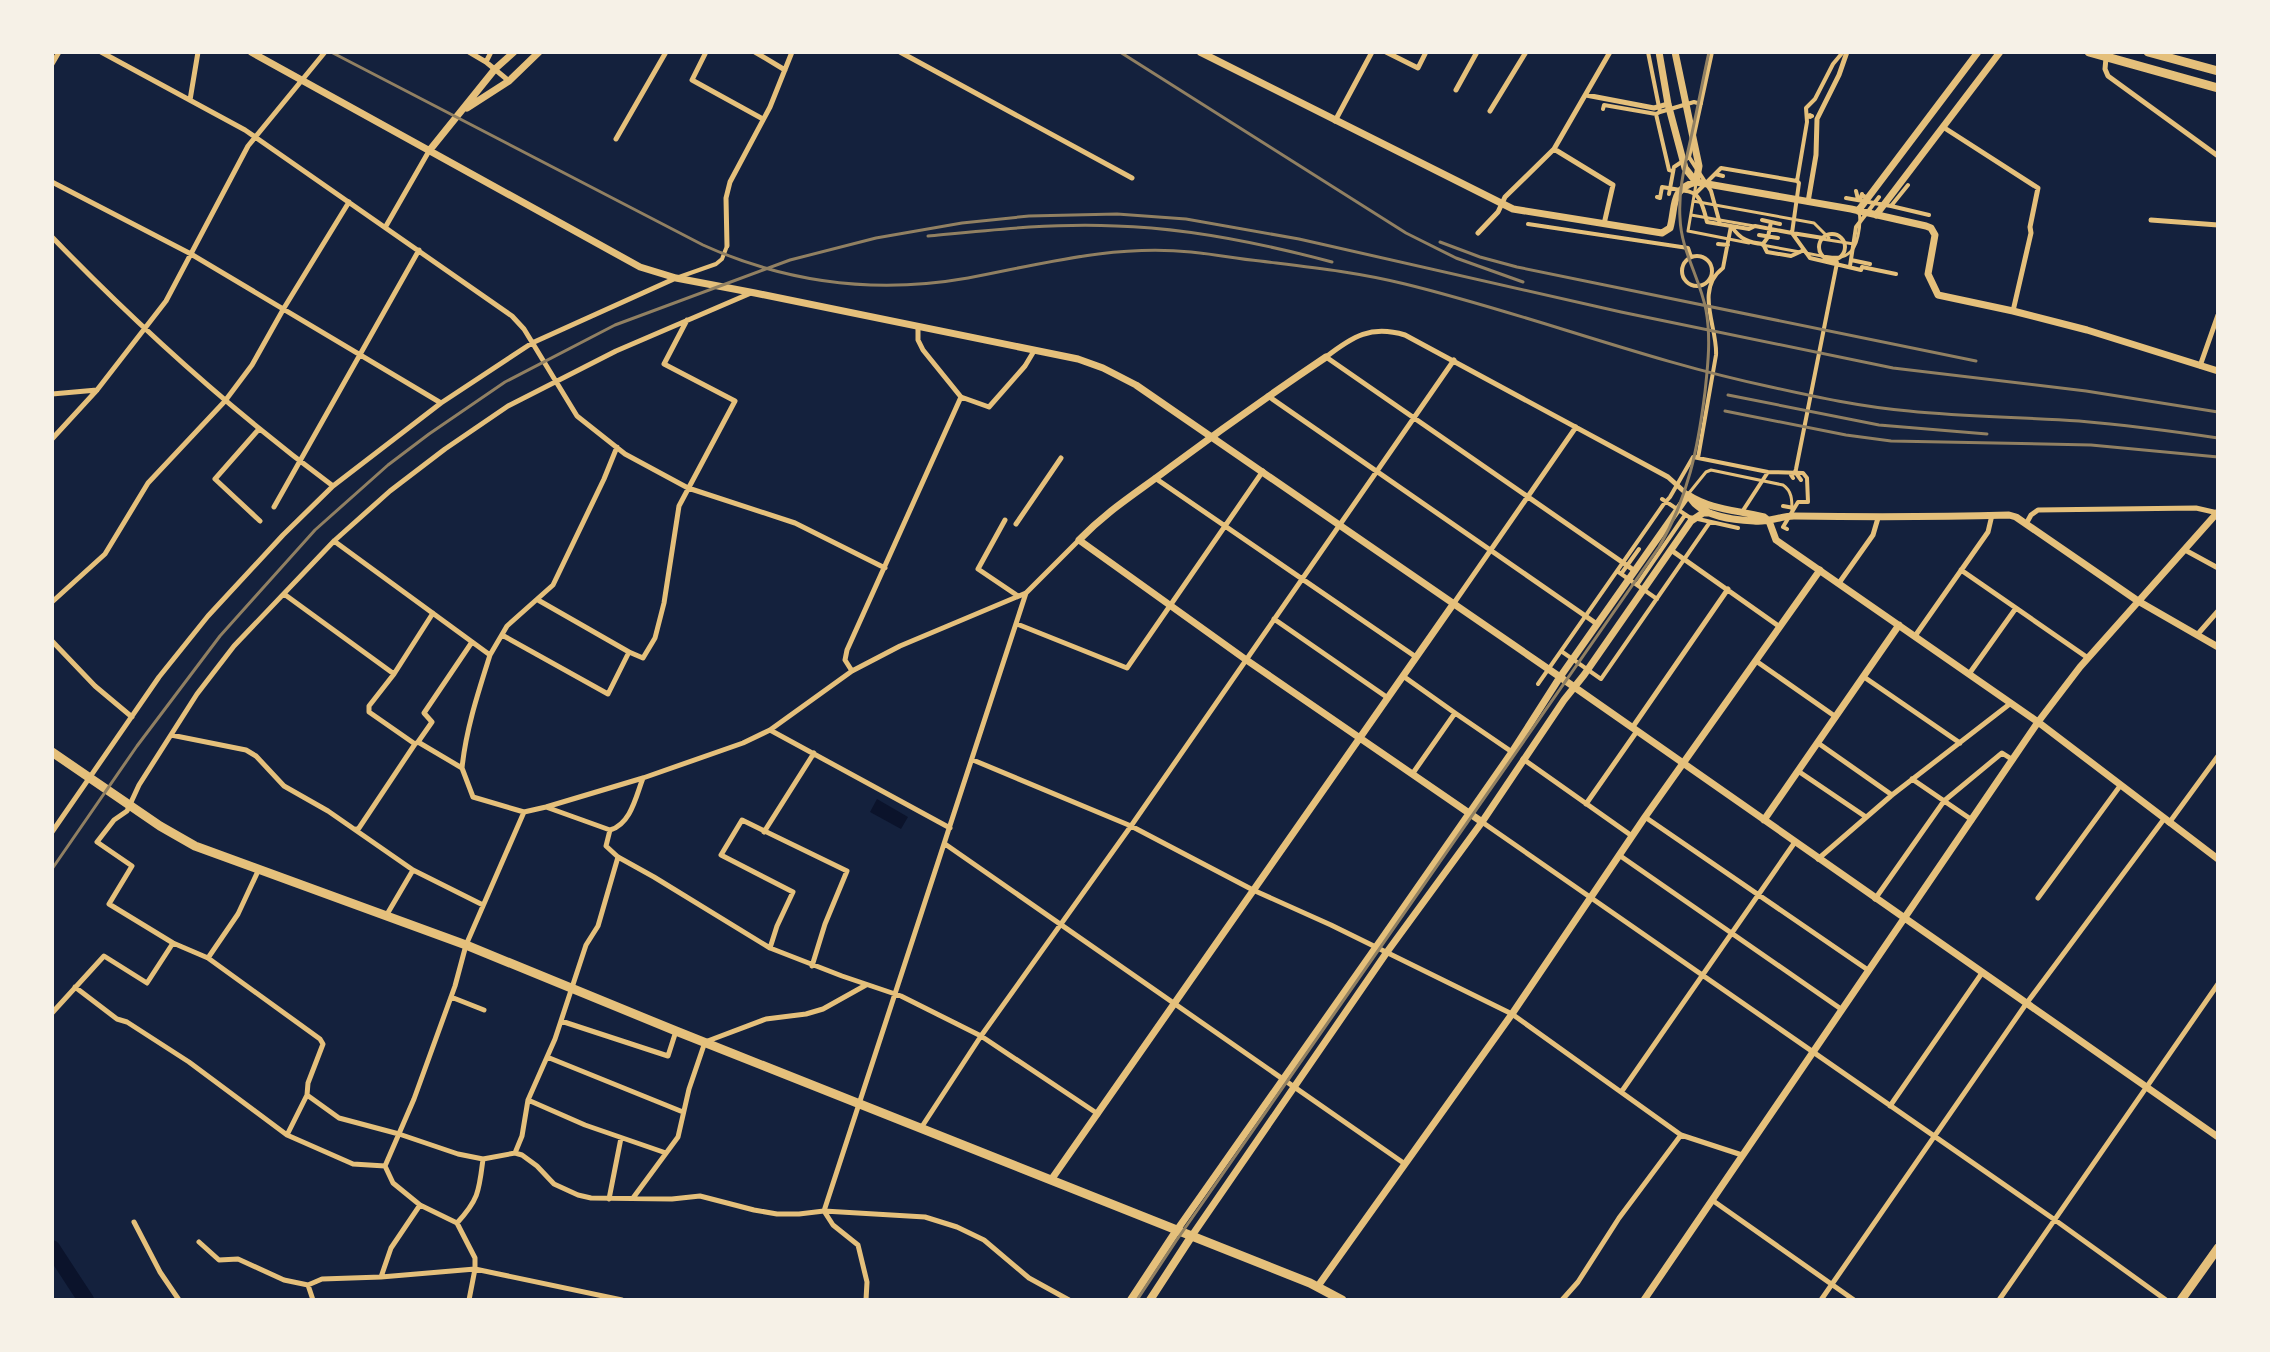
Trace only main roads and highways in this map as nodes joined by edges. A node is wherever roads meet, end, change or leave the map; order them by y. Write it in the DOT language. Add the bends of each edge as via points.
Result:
graph roads {
  1 [pos="2089,52"];
  2 [pos="2148,52"];
  3 [pos="2217,71"];
  4 [pos="2217,88"];
  5 [pos="52,752"];
  6 [pos="1177,1230"];
  7 [pos="1191,1237"];
  8 [pos="2217,1248"];
  9 [pos="1131,1299"];
  10 [pos="1150,1299"];
  11 [pos="1342,1299"];
  12 [pos="2181,1299"];
  1 -- 4 [label="main road"];
  2 -- 3 [label="main road"];
  5 -- 6 [label="main road" via="184,840 466,945"];
  6 -- 7 [label="main road"];
  6 -- 9 [label="main road"];
  7 -- 10 [label="main road"];
  7 -- 11 [label="main road"];
  8 -- 12 [label="main road"];
}
